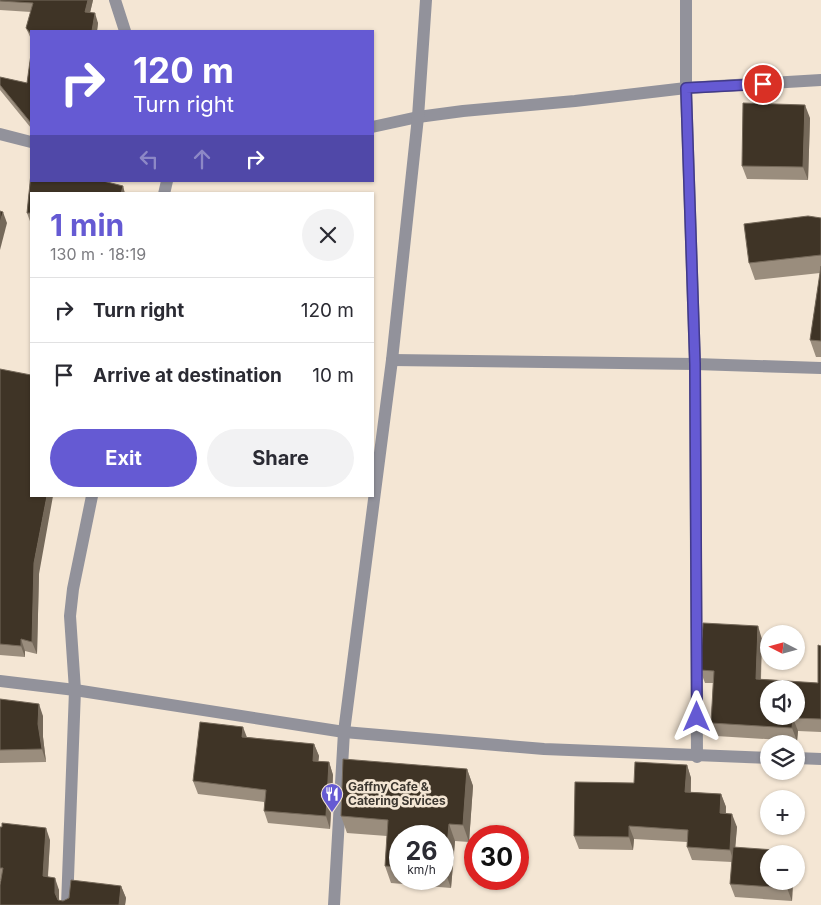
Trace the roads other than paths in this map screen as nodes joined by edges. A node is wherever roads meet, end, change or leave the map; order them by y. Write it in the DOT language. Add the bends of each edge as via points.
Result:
graph roads {
  1 [pos="114,0"];
  2 [pos="426,0"];
  3 [pos="686,0"];
  4 [pos="125,30"];
  5 [pos="821,80"];
  6 [pos="686,88"];
  7 [pos="418,117"];
  8 [pos="374,127"];
  9 [pos="0,134"];
  10 [pos="30,142"];
  11 [pos="392,360"];
  12 [pos="695,364"];
  13 [pos="821,368"];
  14 [pos="92,497"];
  15 [pos="0,681"];
  16 [pos="75,690"];
  17 [pos="344,732"];
  18 [pos="697,757"];
  19 [pos="760,758"];
  20 [pos="805,758"];
  21 [pos="821,759"];
  22 [pos="67,905"];
  23 [pos="334,905"];
  1 -- 4 [label="street"];
  2 -- 7 [label="street"];
  3 -- 6 [label="street"];
  5 -- 6 [label="street"];
  6 -- 7 [label="street"];
  6 -- 12 [label="street"];
  7 -- 8 [label="street"];
  7 -- 11 [label="street"];
  9 -- 10 [label="street"];
  11 -- 12 [label="street"];
  11 -- 17 [label="street"];
  12 -- 13 [label="street"];
  12 -- 18 [label="street"];
  14 -- 16 [label="street" via="70,616"];
  15 -- 16 [label="street"];
  16 -- 17 [label="street"];
  16 -- 22 [label="street"];
  17 -- 18 [label="street" via="544,749"];
  17 -- 23 [label="street"];
  18 -- 19 [label="street"];
  20 -- 21 [label="street"];
}
